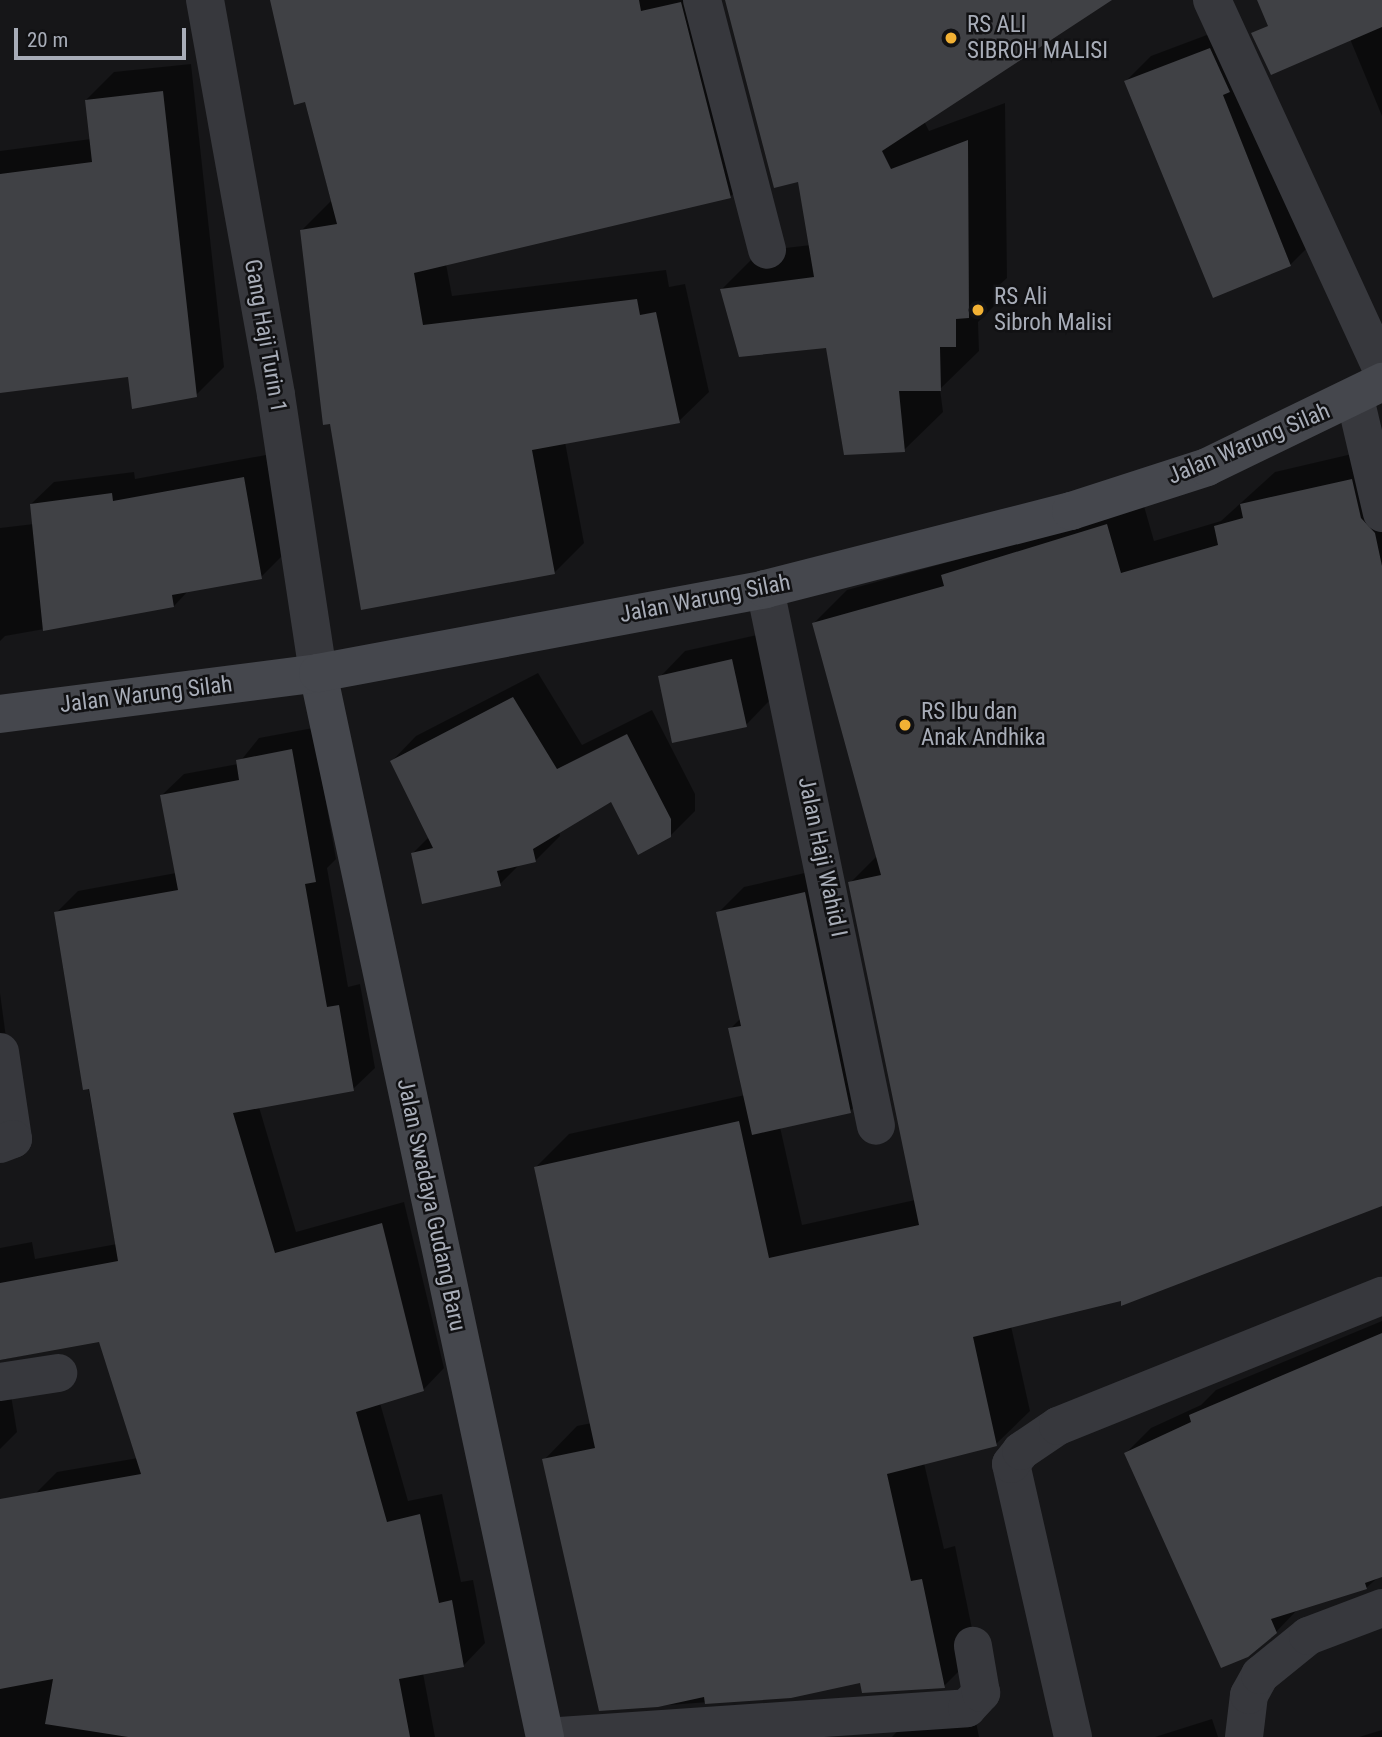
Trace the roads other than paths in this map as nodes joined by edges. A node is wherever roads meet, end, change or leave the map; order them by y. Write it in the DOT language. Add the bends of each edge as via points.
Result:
graph roads {
  1 [pos="205,0"];
  2 [pos="702,0"];
  3 [pos="1212,0"];
  4 [pos="766,250"];
  5 [pos="1382,369"];
  6 [pos="1369,390"];
  7 [pos="1382,513"];
  8 [pos="765,589"];
  9 [pos="318,673"];
  10 [pos="0,714"];
  11 [pos="0,1052"];
  12 [pos="876,1126"];
  13 [pos="0,1144"];
  14 [pos="1382,1296"];
  15 [pos="58,1373"];
  16 [pos="0,1382"];
  17 [pos="1382,1608"];
  18 [pos="973,1646"];
  19 [pos="545,1737"];
  20 [pos="1073,1737"];
  21 [pos="1244,1737"];
  1 -- 9 [label="street, Gang Haji Turin 1" via="276,395"];
  2 -- 4 [label="street"];
  3 -- 5 [label="street"];
  6 -- 7 [label="street"];
  6 -- 8 [label="street, Jalan Warung Silah" via="1182,475 1071,511"];
  8 -- 9 [label="street, Jalan Warung Silah"];
  8 -- 12 [label="street, Jalan Haji Wahid I"];
  9 -- 10 [label="street, Jalan Warung Silah"];
  9 -- 19 [label="street, Jalan Swadaya Gudang Baru"];
  11 -- 13 [label="street" via="13,1139"];
  14 -- 20 [label="street" via="1058,1426 1027,1446 1011,1464"];
  15 -- 16 [label="street"];
  17 -- 21 [label="street" via="1308,1636 1260,1675 1249,1695"];
  18 -- 19 [label="street" via="981,1693 967,1708"];
}
